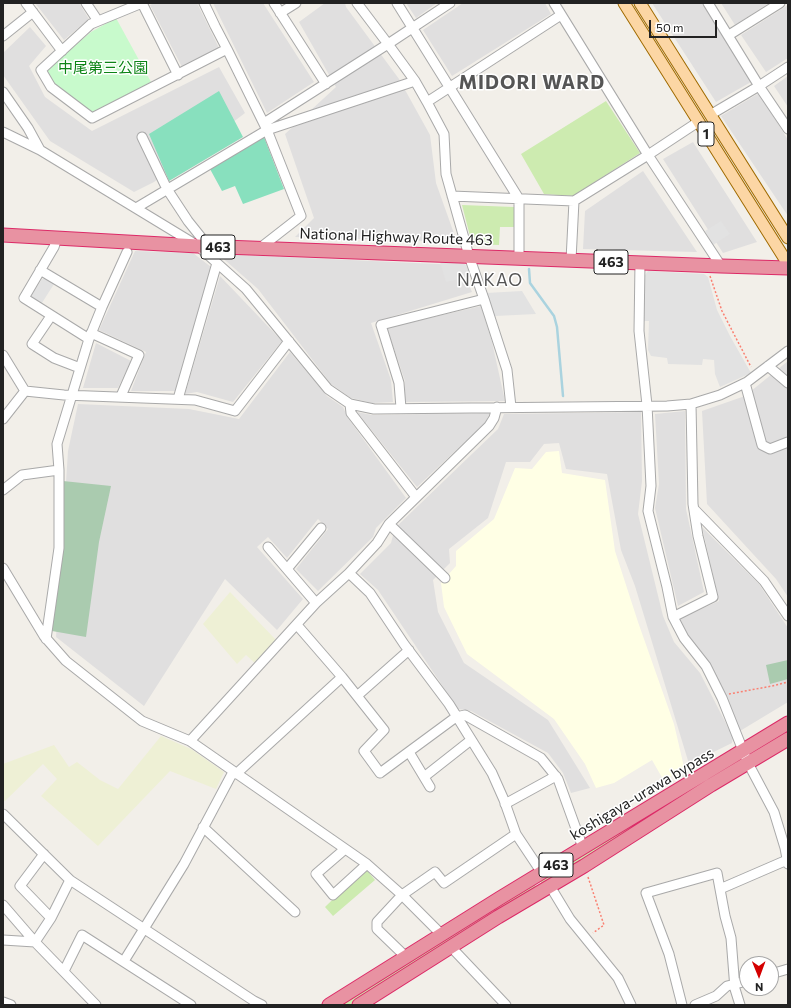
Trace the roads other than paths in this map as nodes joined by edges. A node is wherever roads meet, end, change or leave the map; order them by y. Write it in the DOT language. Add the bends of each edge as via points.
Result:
graph roads {
  1 [pos="26,3"];
  2 [pos="86,3"];
  3 [pos="142,3"];
  4 [pos="204,3"];
  5 [pos="274,3"];
  6 [pos="296,3"];
  7 [pos="357,3"];
  8 [pos="398,3"];
  9 [pos="450,3"];
  10 [pos="554,3"];
  11 [pos="624,3"];
  12 [pos="640,3"];
  13 [pos="708,3"];
  14 [pos="780,3"];
  15 [pos="33,12"];
  16 [pos="280,13"];
  17 [pos="562,15"];
  18 [pos="98,21"];
  19 [pos="413,27"];
  20 [pos="729,35"];
  21 [pos="3,36"];
  22 [pos="388,44"];
  23 [pos="227,49"];
  24 [pos="62,51"];
  25 [pos="788,67"];
  26 [pos="178,74"];
  27 [pos="415,81"];
  28 [pos="326,84"];
  29 [pos="760,86"];
  30 [pos="450,87"];
  31 [pos="3,92"];
  32 [pos="427,102"];
  33 [pos="710,116"];
  34 [pos="698,122"];
  35 [pos="266,126"];
  36 [pos="788,129"];
  37 [pos="3,132"];
  38 [pos="142,137"];
  39 [pos="40,150"];
  40 [pos="648,155"];
  41 [pos="167,189"];
  42 [pos="452,196"];
  43 [pos="519,199"];
  44 [pos="574,201"];
  45 [pos="136,208"];
  46 [pos="3,235"];
  47 [pos="57,238"];
  48 [pos="788,238"];
  49 [pos="203,246"];
  50 [pos="129,248"];
  51 [pos="260,248"];
  52 [pos="469,256"];
  53 [pos="519,258"];
  54 [pos="571,260"];
  55 [pos="217,263"];
  56 [pos="640,263"];
  57 [pos="788,264"];
  58 [pos="715,266"];
  59 [pos="788,268"];
  60 [pos="40,270"];
  61 [pos="484,299"];
  62 [pos="102,307"];
  63 [pos="51,316"];
  64 [pos="90,336"];
  65 [pos="289,341"];
  66 [pos="788,351"];
  67 [pos="3,355"];
  68 [pos="768,366"];
  69 [pos="80,368"];
  70 [pos="745,383"];
  71 [pos="788,384"];
  72 [pos="25,391"];
  73 [pos="72,395"];
  74 [pos="121,396"];
  75 [pos="178,399"];
  76 [pos="350,404"];
  77 [pos="690,404"];
  78 [pos="647,405"];
  79 [pos="498,407"];
  80 [pos="512,407"];
  81 [pos="401,408"];
  82 [pos="3,419"];
  83 [pos="788,442"];
  84 [pos="59,470"];
  85 [pos="3,490"];
  86 [pos="416,497"];
  87 [pos="694,509"];
  88 [pos="389,524"];
  89 [pos="321,528"];
  90 [pos="268,547"];
  91 [pos="3,568"];
  92 [pos="287,569"];
  93 [pos="349,573"];
  94 [pos="446,578"];
  95 [pos="316,603"];
  96 [pos="674,616"];
  97 [pos="788,616"];
  98 [pos="297,625"];
  99 [pos="46,639"];
  100 [pos="409,650"];
  101 [pos="342,677"];
  102 [pos="357,696"];
  103 [pos="456,716"];
  104 [pos="787,724"];
  105 [pos="788,739"];
  106 [pos="471,740"];
  107 [pos="190,741"];
  108 [pos="409,752"];
  109 [pos="746,757"];
  110 [pos="235,773"];
  111 [pos="556,776"];
  112 [pos="424,777"];
  113 [pos="430,787"];
  114 [pos="505,804"];
  115 [pos="3,814"];
  116 [pos="204,827"];
  117 [pos="516,834"];
  118 [pos="583,848"];
  119 [pos="345,849"];
  120 [pos="44,854"];
  121 [pos="787,862"];
  122 [pos="367,864"];
  123 [pos="542,873"];
  124 [pos="70,880"];
  125 [pos="550,886"];
  126 [pos="720,889"];
  127 [pos="402,895"];
  128 [pos="3,904"];
  129 [pos="295,912"];
  130 [pos="51,918"];
  131 [pos="144,929"];
  132 [pos="442,935"];
  133 [pos="3,940"];
  134 [pos="36,942"];
  135 [pos="451,947"];
  136 [pos="406,957"];
  137 [pos="124,961"];
  138 [pos="64,971"];
  139 [pos="739,983"];
  140 [pos="734,985"];
  141 [pos="3,1002"];
  142 [pos="11,1005"];
  143 [pos="96,1005"];
  144 [pos="191,1005"];
  145 [pos="262,1005"];
  146 [pos="329,1005"];
  147 [pos="359,1005"];
  148 [pos="506,1005"];
  149 [pos="631,1005"];
  150 [pos="682,1005"];
  151 [pos="695,1005"];
  152 [pos="740,1005"];
  1 -- 15 [label="street"];
  2 -- 18 [label="street"];
  3 -- 18 [label="street"];
  3 -- 26 [label="street"];
  4 -- 23 [label="street"];
  5 -- 16 [label="street"];
  6 -- 16 [label="street"];
  7 -- 22 [label="street"];
  8 -- 19 [label="street"];
  9 -- 19 [label="street"];
  10 -- 17 [label="street"];
  11 -- 34 [label="main road, 1"];
  12 -- 33 [label="main road, 1"];
  13 -- 20 [label="street"];
  14 -- 20 [label="street"];
  15 -- 21 [label="street"];
  15 -- 24 [label="street"];
  16 -- 28 [label="street"];
  17 -- 30 [label="street"];
  17 -- 40 [label="street"];
  18 -- 24 [label="street" via="90,24"];
  19 -- 22 [label="street"];
  19 -- 30 [label="street"];
  20 -- 29 [label="street"];
  22 -- 27 [label="street"];
  22 -- 28 [label="street"];
  23 -- 26 [label="street"];
  23 -- 35 [label="street"];
  24 -- 26 [label="street" via="41,70 51,87 92,118"];
  25 -- 29 [label="street"];
  27 -- 32 [label="street"];
  27 -- 35 [label="street"];
  28 -- 35 [label="street"];
  29 -- 33 [label="street"];
  29 -- 36 [label="street"];
  30 -- 32 [label="street"];
  30 -- 43 [label="street"];
  31 -- 39 [label="street"];
  32 -- 42 [label="street" via="444,134 446,174"];
  33 -- 48 [label="main road, 1"];
  34 -- 40 [label="street"];
  34 -- 57 [label="main road, 1"];
  35 -- 41 [label="street"];
  35 -- 51 [label="street" via="301,216"];
  37 -- 39 [label="street"];
  38 -- 41 [label="street"];
  39 -- 45 [label="street"];
  40 -- 44 [label="street"];
  40 -- 58 [label="street"];
  41 -- 45 [label="street"];
  41 -- 49 [label="street"];
  42 -- 43 [label="street"];
  42 -- 52 [label="street"];
  43 -- 44 [label="street"];
  43 -- 53 [label="street"];
  44 -- 54 [label="street"];
  45 -- 49 [label="street"];
  46 -- 47 [label="highway, National Highway Route 463 / 463"];
  47 -- 50 [label="highway, National Highway Route 463 / 463"];
  47 -- 60 [label="street"];
  49 -- 50 [label="highway, National Highway Route 463 / 463"];
  49 -- 51 [label="highway, National Highway Route 463 / 463"];
  49 -- 55 [label="street"];
  50 -- 62 [label="street"];
  51 -- 52 [label="highway, National Highway Route 463 / 463"];
  52 -- 53 [label="highway, National Highway Route 463 / 463"];
  52 -- 61 [label="street"];
  53 -- 54 [label="highway, National Highway Route 463 / 463"];
  54 -- 56 [label="highway, National Highway Route 463 / 463"];
  55 -- 65 [label="street" via="246,289"];
  55 -- 75 [label="street"];
  56 -- 58 [label="highway, National Highway Route 463 / 463"];
  56 -- 78 [label="street" via="639,332"];
  58 -- 59 [label="highway, National Highway Route 463 / 463"];
  60 -- 62 [label="street"];
  60 -- 63 [label="street" via="24,298"];
  61 -- 80 [label="street" via="506,370"];
  61 -- 81 [label="street" via="381,325 399,383"];
  62 -- 64 [label="street"];
  63 -- 64 [label="street"];
  63 -- 69 [label="street" via="32,344 54,358"];
  64 -- 69 [label="street"];
  64 -- 74 [label="street" via="139,355"];
  65 -- 75 [label="street" via="235,411 195,400"];
  65 -- 76 [label="street" via="328,389"];
  66 -- 68 [label="street"];
  67 -- 72 [label="street"];
  68 -- 70 [label="street"];
  68 -- 71 [label="street"];
  69 -- 73 [label="street"];
  70 -- 77 [label="street" via="720,395"];
  70 -- 83 [label="street" via="762,445 770,449"];
  72 -- 73 [label="street"];
  72 -- 82 [label="street"];
  73 -- 74 [label="street"];
  73 -- 84 [label="street" via="57,444"];
  74 -- 75 [label="street"];
  76 -- 81 [label="street" via="374,408"];
  76 -- 86 [label="street" via="351,413"];
  77 -- 78 [label="street"];
  77 -- 87 [label="street"];
  78 -- 80 [label="street"];
  78 -- 96 [label="street" via="651,486 648,511"];
  79 -- 80 [label="street"];
  79 -- 81 [label="street"];
  79 -- 86 [label="street" via="490,426"];
  84 -- 85 [label="street" via="22,474"];
  84 -- 99 [label="street" via="59,548"];
  86 -- 88 [label="street"];
  87 -- 96 [label="street" via="713,598"];
  87 -- 97 [label="street" via="764,581"];
  88 -- 93 [label="street" via="377,543"];
  88 -- 94 [label="street"];
  89 -- 92 [label="street"];
  90 -- 92 [label="street"];
  91 -- 99 [label="street"];
  92 -- 95 [label="street"];
  93 -- 95 [label="street"];
  93 -- 100 [label="street" via="370,593"];
  95 -- 98 [label="street"];
  96 -- 109 [label="street" via="684,638 706,666"];
  98 -- 101 [label="street"];
  98 -- 107 [label="street"];
  99 -- 107 [label="street" via="66,661 142,721"];
  100 -- 102 [label="street"];
  100 -- 103 [label="street"];
  101 -- 102 [label="street"];
  101 -- 110 [label="street"];
  102 -- 108 [label="street" via="384,730 364,751 380,773"];
  103 -- 106 [label="street"];
  103 -- 108 [label="street"];
  103 -- 111 [label="street" via="465,715 541,758"];
  104 -- 109 [label="highway, koshigaya-urawa bypass / 463"];
  105 -- 109 [label="highway, koshigaya-urawa bypass / 463"];
  106 -- 112 [label="street"];
  106 -- 114 [label="street" via="492,773"];
  107 -- 110 [label="street"];
  108 -- 112 [label="street"];
  109 -- 118 [label="highway, koshigaya-urawa bypass / 463"];
  109 -- 121 [label="street" via="774,812"];
  109 -- 125 [label="highway, koshigaya-urawa bypass / 463" via="711,785"];
  110 -- 116 [label="street"];
  110 -- 119 [label="street"];
  111 -- 114 [label="street"];
  111 -- 118 [label="street"];
  112 -- 113 [label="street"];
  114 -- 117 [label="street"];
  115 -- 120 [label="street"];
  116 -- 129 [label="street"];
  116 -- 131 [label="street"];
  117 -- 123 [label="street"];
  117 -- 127 [label="street" via="444,882 435,872"];
  118 -- 123 [label="highway, koshigaya-urawa bypass / 463"];
  119 -- 122 [label="street"];
  119 -- 122 [label="street" via="316,874 333,895"];
  120 -- 124 [label="street"];
  120 -- 130 [label="street" via="20,886"];
  121 -- 126 [label="street"];
  122 -- 127 [label="street"];
  123 -- 132 [label="highway, koshigaya-urawa bypass / 463"];
  124 -- 130 [label="street"];
  124 -- 131 [label="street"];
  125 -- 135 [label="highway, koshigaya-urawa bypass / 463"];
  125 -- 149 [label="street" via="570,919 618,978"];
  126 -- 140 [label="street" via="730,938"];
  126 -- 150 [label="street" via="717,873 646,893 669,954"];
  127 -- 132 [label="street"];
  127 -- 136 [label="street" via="377,922 377,929"];
  128 -- 134 [label="street"];
  130 -- 134 [label="street"];
  131 -- 137 [label="street"];
  131 -- 145 [label="street"];
  132 -- 136 [label="highway, koshigaya-urawa bypass / 463"];
  133 -- 134 [label="street"];
  134 -- 138 [label="street"];
  135 -- 147 [label="highway, koshigaya-urawa bypass / 463"];
  135 -- 148 [label="street"];
  136 -- 146 [label="highway, koshigaya-urawa bypass / 463"];
  137 -- 138 [label="street" via="82,935"];
  137 -- 144 [label="street"];
  138 -- 143 [label="street"];
  139 -- 140 [label="street"];
  140 -- 151 [label="street" via="727,986 716,996"];
  140 -- 152 [label="street"];
  141 -- 142 [label="street"];
}
